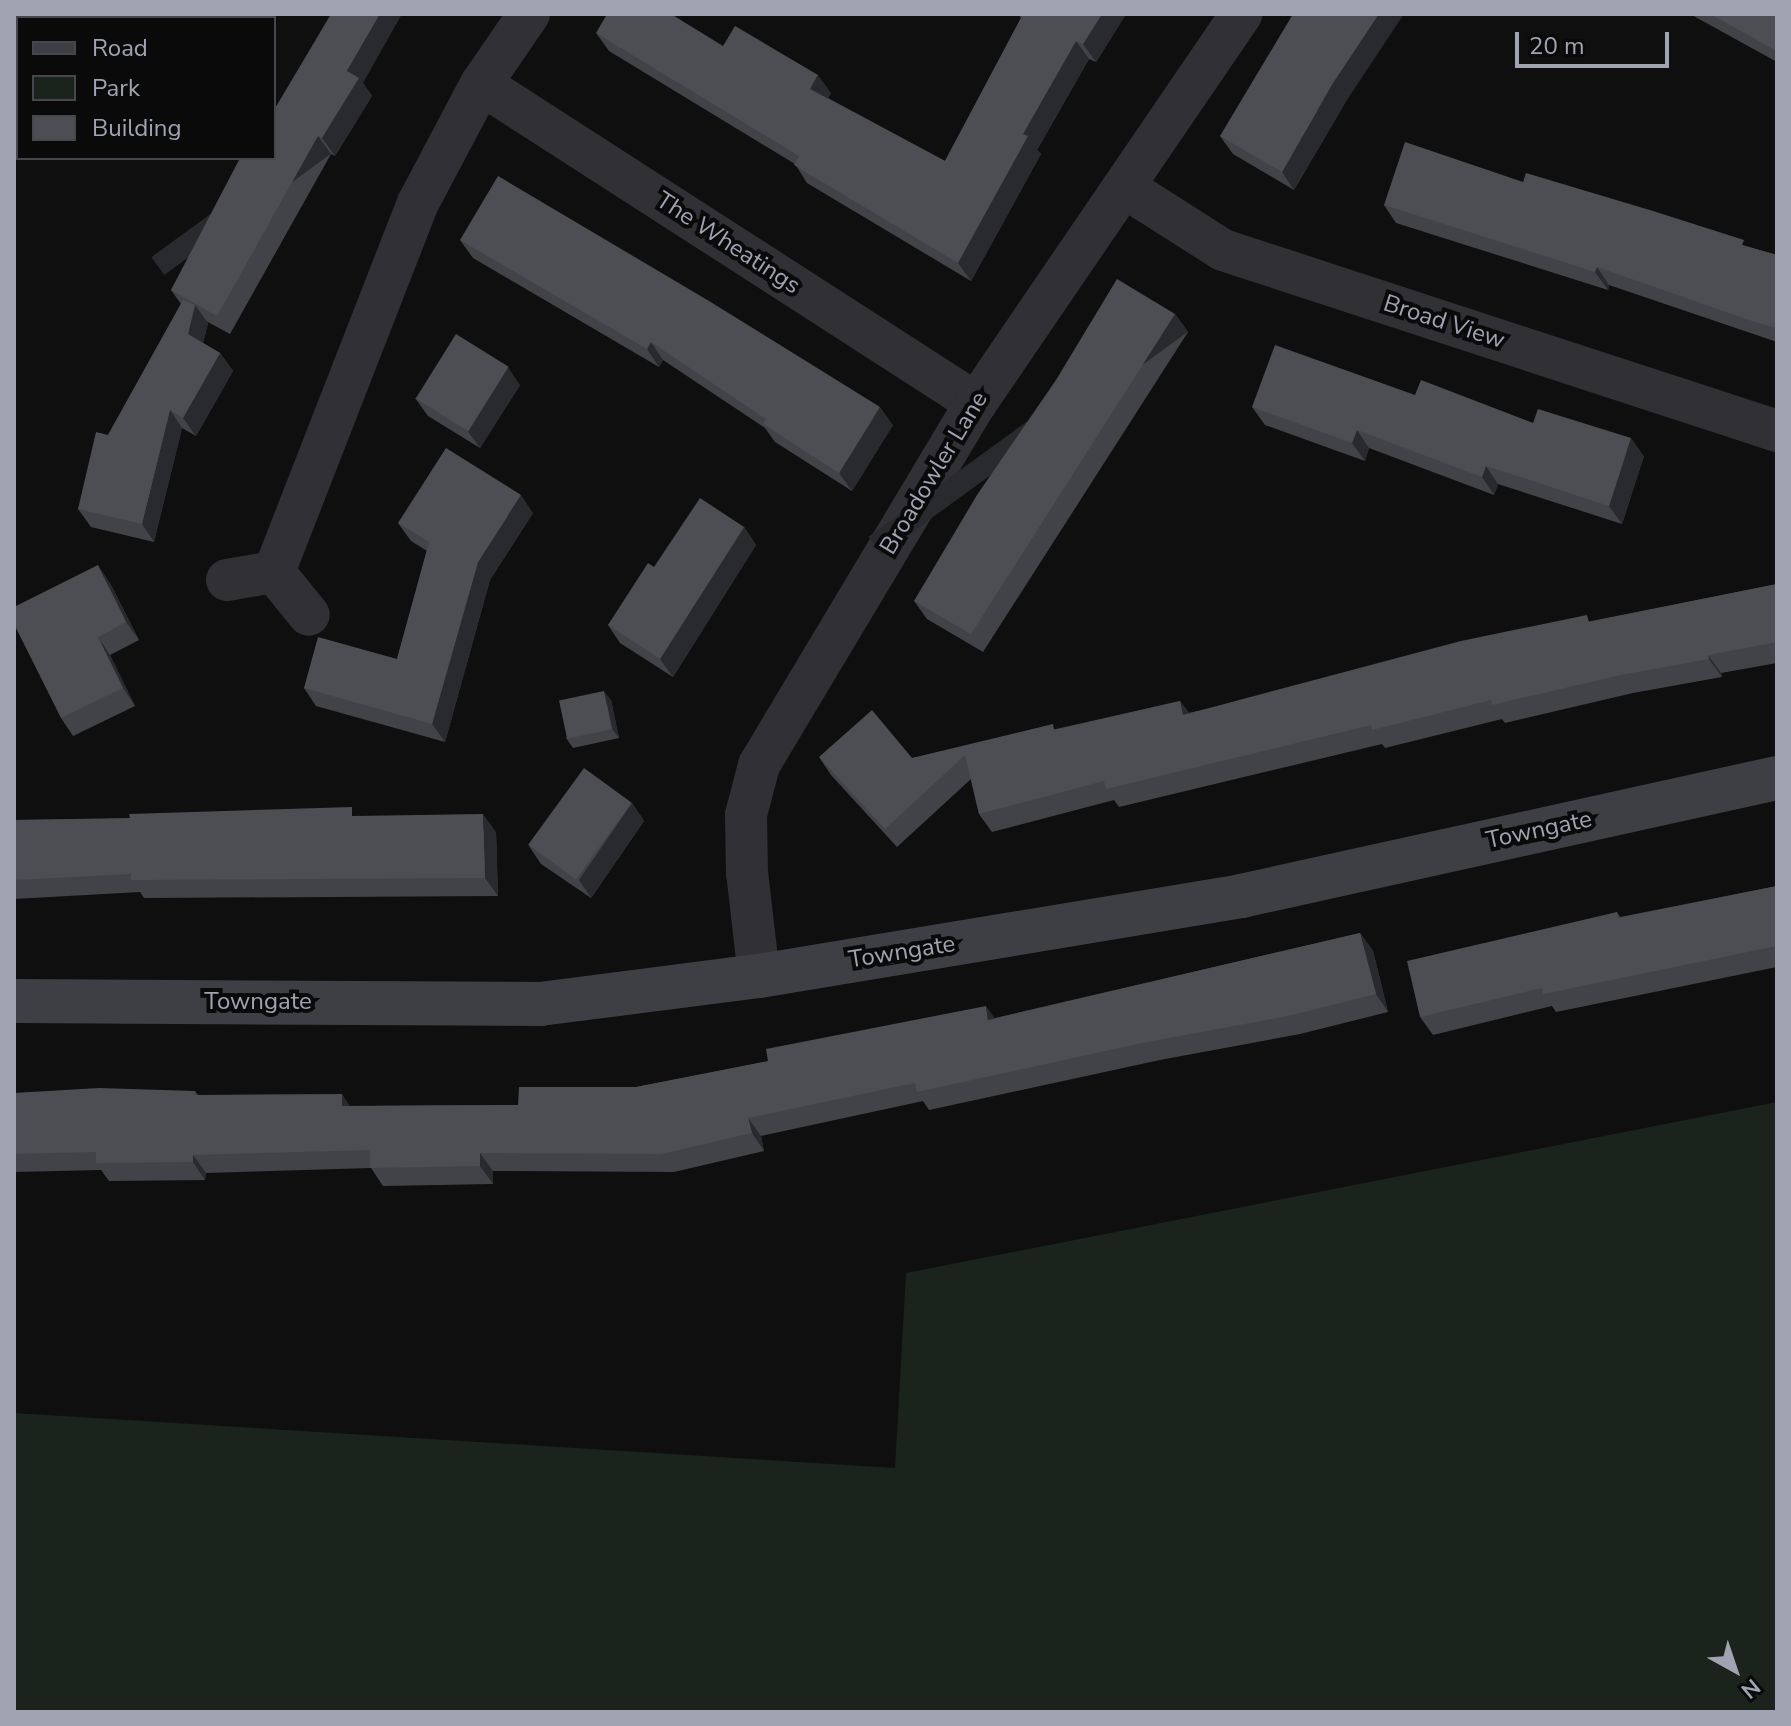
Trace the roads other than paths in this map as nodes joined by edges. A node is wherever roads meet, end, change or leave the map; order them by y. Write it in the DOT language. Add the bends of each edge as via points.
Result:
graph roads {
  1 [pos="529,14"];
  2 [pos="1241,14"];
  3 [pos="481,84"];
  4 [pos="1124,187"];
  5 [pos="976,403"];
  6 [pos="1777,431"];
  7 [pos="274,572"];
  8 [pos="227,580"];
  9 [pos="309,615"];
  10 [pos="1777,778"];
  11 [pos="759,976"];
  12 [pos="14,1001"];
  1 -- 3 [label="street"];
  2 -- 4 [label="street, Broadowler Lane"];
  3 -- 5 [label="street, The Wheatings"];
  3 -- 7 [label="street" via="418,203"];
  4 -- 5 [label="street, Broadowler Lane"];
  4 -- 6 [label="street, Broad View" via="1223,250"];
  5 -- 11 [label="street, Broadowler Lane" via="759,765 746,815"];
  7 -- 8 [label="street"];
  7 -- 9 [label="street"];
  10 -- 11 [label="street, Towngate" via="1241,896"];
  11 -- 12 [label="street, Towngate" via="540,1004"];
}
